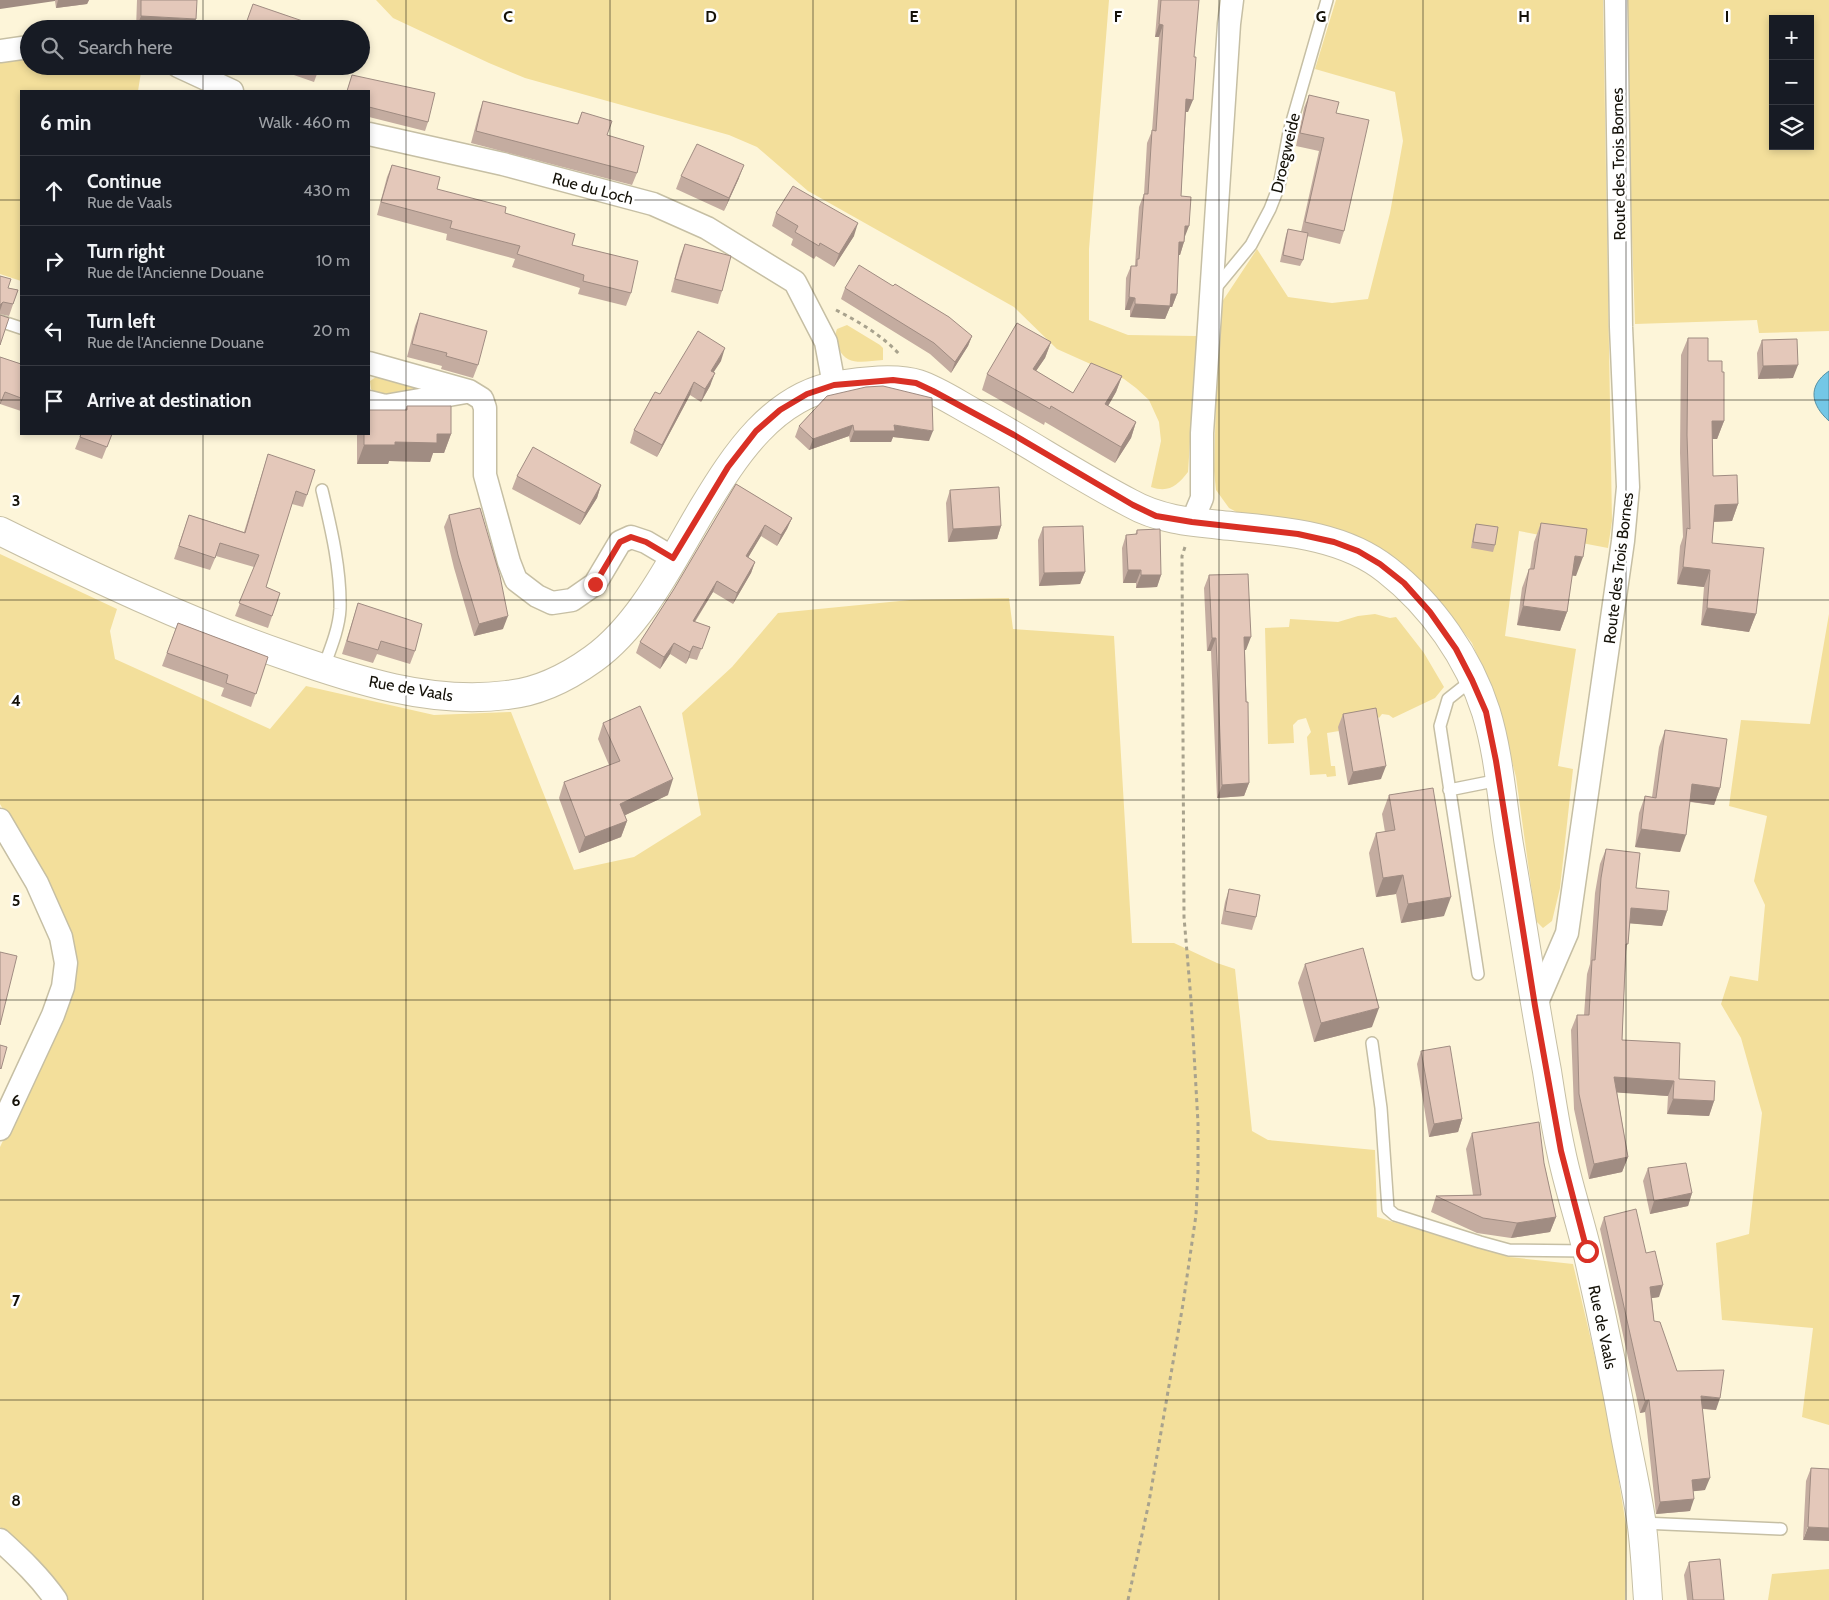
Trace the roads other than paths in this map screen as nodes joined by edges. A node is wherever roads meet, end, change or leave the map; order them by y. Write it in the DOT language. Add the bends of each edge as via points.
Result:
graph roads {
  1 [pos="1232,0"];
  2 [pos="1327,0"];
  3 [pos="1616,0"];
  4 [pos="20,48"];
  5 [pos="0,50"];
  6 [pos="197,75"];
  7 [pos="230,90"];
  8 [pos="370,134"];
  9 [pos="1212,292"];
  10 [pos="0,321"];
  11 [pos="20,328"];
  12 [pos="370,363"];
  13 [pos="834,385"];
  14 [pos="470,391"];
  15 [pos="370,402"];
  16 [pos="322,490"];
  17 [pos="1192,522"];
  18 [pos="0,531"];
  19 [pos="673,558"];
  20 [pos="323,669"];
  21 [pos="1472,680"];
  22 [pos="1499,780"];
  23 [pos="1449,790"];
  24 [pos="0,820"];
  25 [pos="1478,974"];
  26 [pos="1535,1006"];
  27 [pos="1372,1043"];
  28 [pos="0,1129"];
  29 [pos="1587,1251"];
  30 [pos="1642,1524"];
  31 [pos="1781,1529"];
  32 [pos="0,1540"];
  33 [pos="56,1600"];
  34 [pos="1648,1600"];
  1 -- 9 [label="street"];
  2 -- 9 [label="lane, Droegweide" via="1289,132 1274,201 1250,245"];
  3 -- 26 [label="street, Route des Trois Bornes" via="1621,327 1628,487 1567,933"];
  4 -- 5 [label="street"];
  6 -- 7 [label="street"];
  8 -- 13 [label="street, Rue du Loch" via="503,164 652,204 707,228 795,282 826,342"];
  9 -- 17 [label="street" via="1202,433 1202,498"];
  10 -- 11 [label="lane"];
  12 -- 14 [label="street"];
  13 -- 17 [label="main road, Rue de Vaals" via="893,380 916,383 1014,435 1133,505 1156,516"];
  13 -- 19 [label="main road, Rue de Vaals" via="807,394 780,410 756,431 728,467"];
  14 -- 15 [label="street" via="385,406"];
  14 -- 19 [label="street" via="482,399 486,408 486,475 508,562 516,580 552,603 572,600 595,584 620,542 631,537"];
  16 -- 20 [label="lane" via="330,526 340,611"];
  17 -- 21 [label="main road, Rue de Vaals" via="1298,534 1358,551 1392,574 1430,612 1456,649"];
  18 -- 20 [label="main road, Rue de Vaals" via="112,587 239,640"];
  19 -- 20 [label="main road, Rue de Vaals" via="627,628 598,656 547,686 513,695 438,697"];
  21 -- 22 [label="main road, Rue de Vaals" via="1486,712"];
  21 -- 23 [label="lane" via="1448,699 1440,726"];
  22 -- 23 [label="lane"];
  22 -- 26 [label="main road, Rue de Vaals"];
  23 -- 25 [label="lane"];
  24 -- 28 [label="street" via="37,883 61,937 66,963 63,987 52,1015"];
  26 -- 29 [label="main road, Rue de Vaals" via="1561,1151"];
  27 -- 29 [label="lane" via="1381,1108 1388,1208 1395,1215 1510,1250"];
  29 -- 30 [label="main road, Rue de Vaals"];
  30 -- 31 [label="lane"];
  30 -- 34 [label="main road, Rue de Vaals"];
  32 -- 33 [label="street" via="27,1565"];
}
